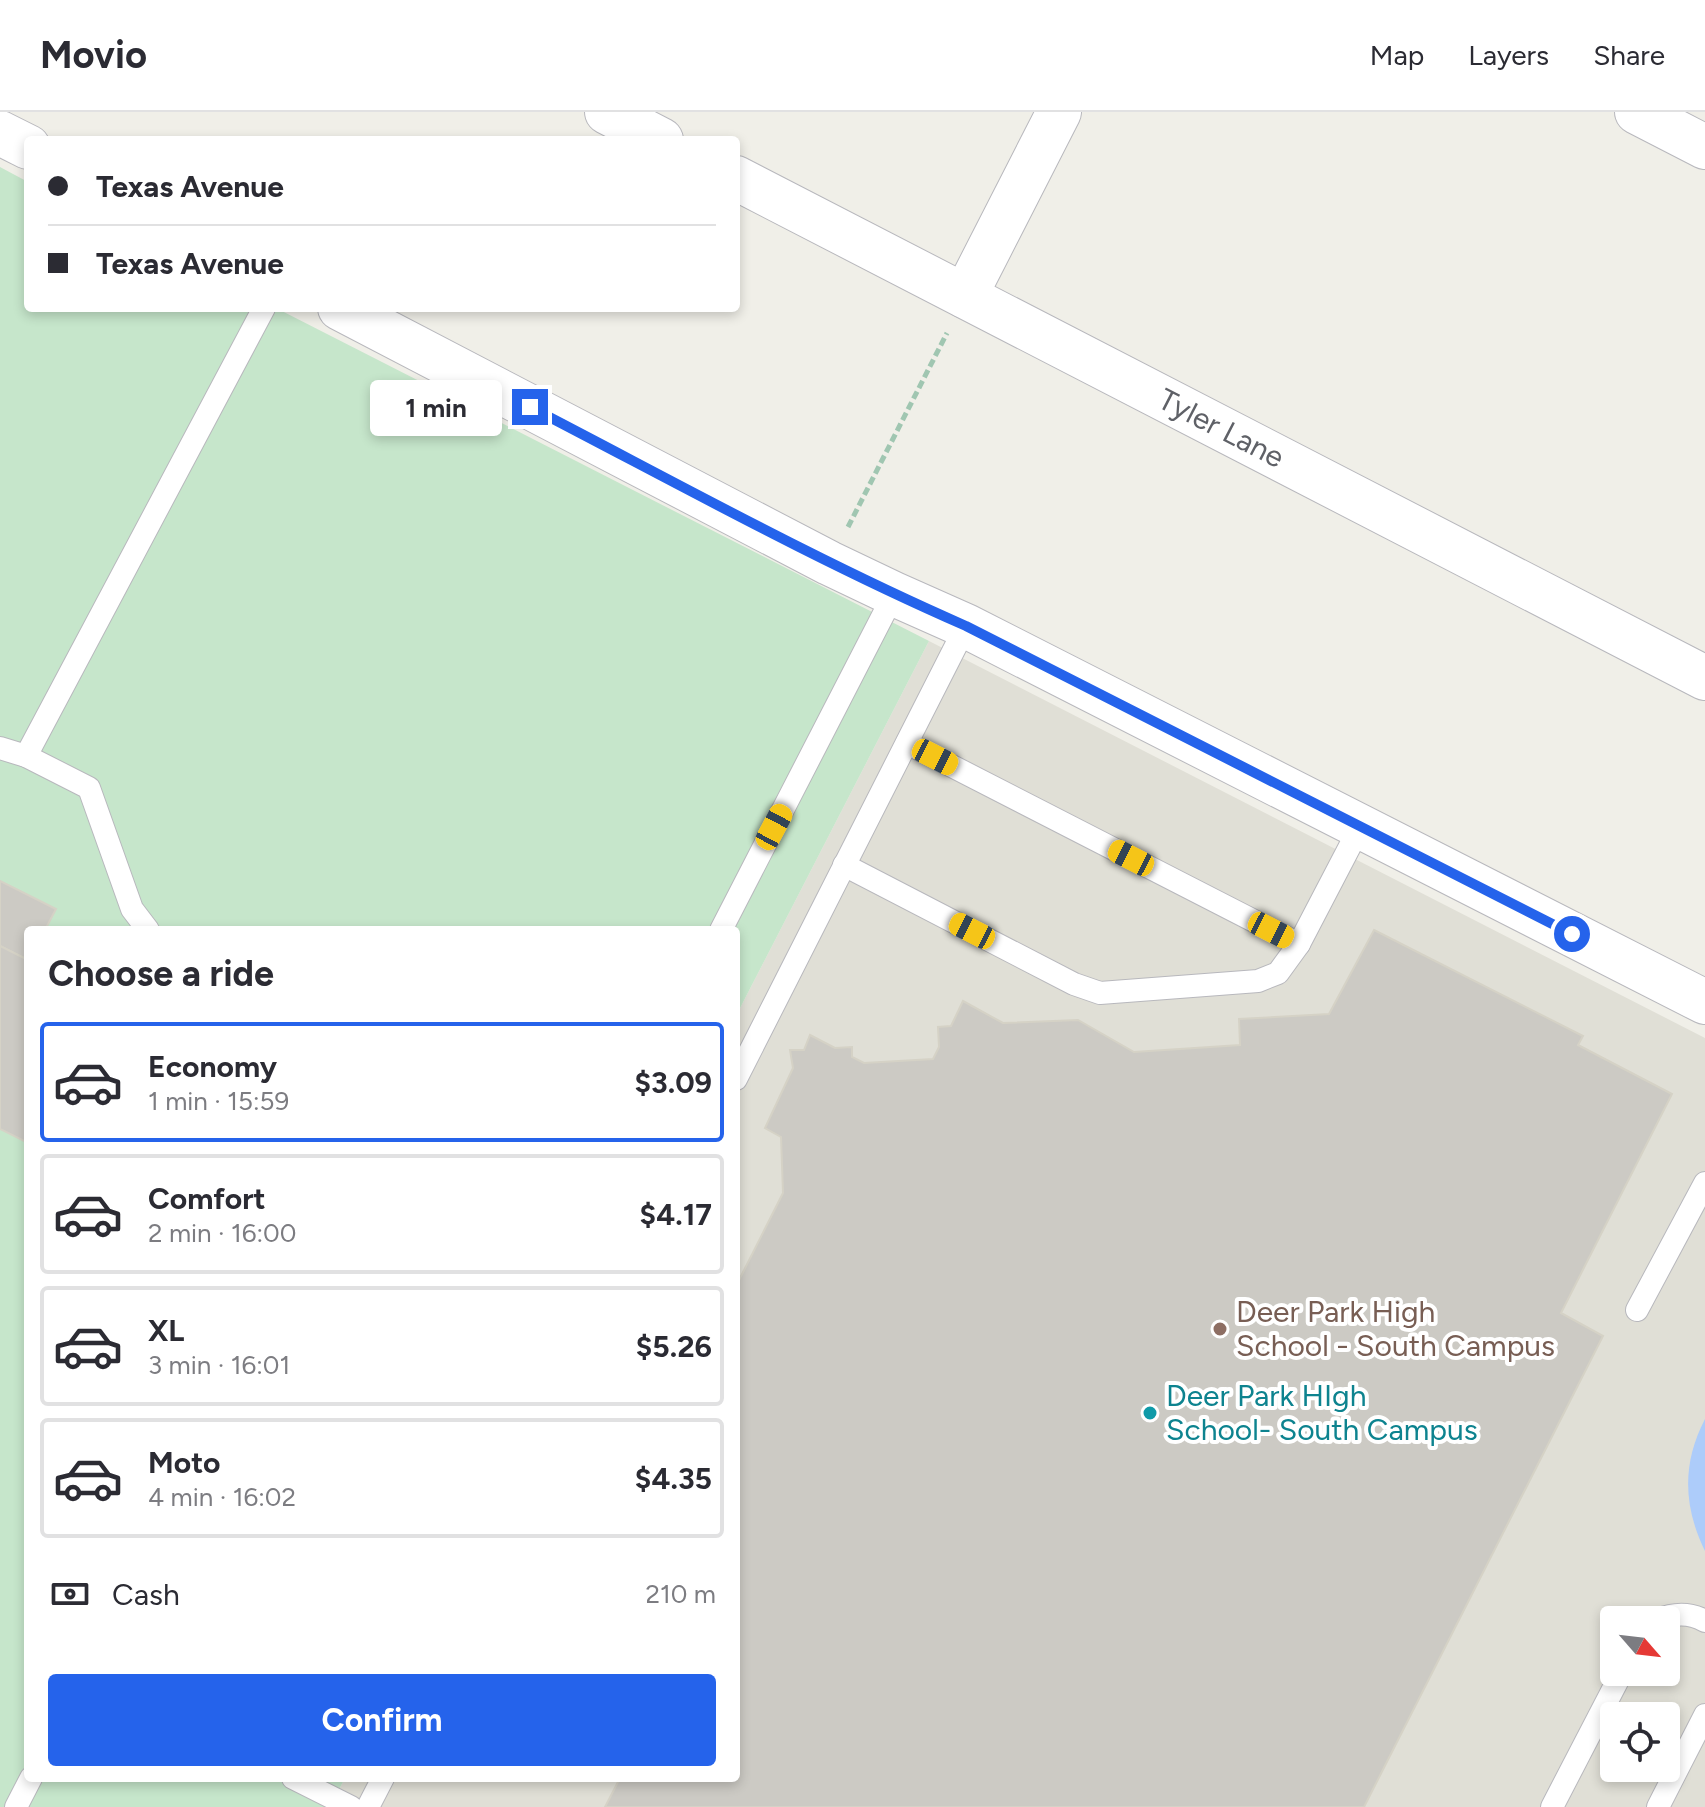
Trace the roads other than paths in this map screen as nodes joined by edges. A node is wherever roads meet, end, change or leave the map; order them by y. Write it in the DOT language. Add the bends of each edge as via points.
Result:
graph roads {
  1 [pos="607,112"];
  2 [pos="1059,112"];
  3 [pos="1637,112"];
  4 [pos="0,133"];
  5 [pos="653,136"];
  6 [pos="24,145"];
  7 [pos="1705,147"];
  8 [pos="740,180"];
  9 [pos="965,296"];
  10 [pos="262,312"];
  11 [pos="348,312"];
  12 [pos="894,594"];
  13 [pos="966,626"];
  14 [pos="1705,678"];
  15 [pos="907,743"];
  16 [pos="0,748"];
  17 [pos="26,756"];
  18 [pos="1360,827"];
  19 [pos="844,865"];
  20 [pos="145,926"];
  21 [pos="723,926"];
  22 [pos="1299,944"];
  23 [pos="1705,1002"];
  24 [pos="740,1071"];
  25 [pos="1705,1183"];
  26 [pos="1637,1310"];
  27 [pos="1680,1615"];
  28 [pos="1705,1621"];
  29 [pos="1615,1686"];
  30 [pos="1705,1715"];
  31 [pos="29,1782"];
  32 [pos="301,1782"];
  33 [pos="381,1782"];
  34 [pos="16,1807"];
  35 [pos="351,1807"];
  36 [pos="368,1807"];
  37 [pos="1552,1807"];
  38 [pos="1658,1807"];
  1 -- 5 [label="street"];
  2 -- 9 [label="street"];
  3 -- 7 [label="street"];
  4 -- 6 [label="street"];
  8 -- 9 [label="street, Tyler Lane"];
  9 -- 14 [label="street, Tyler Lane"];
  10 -- 17 [label="lane"];
  11 -- 12 [label="street"];
  12 -- 13 [label="street"];
  12 -- 21 [label="lane"];
  13 -- 15 [label="lane"];
  13 -- 18 [label="street"];
  15 -- 19 [label="lane"];
  15 -- 22 [label="lane"];
  16 -- 17 [label="lane"];
  17 -- 20 [label="lane" via="89,788 132,909"];
  18 -- 22 [label="lane"];
  18 -- 23 [label="street"];
  19 -- 22 [label="lane" via="1100,993 1258,981 1278,973"];
  19 -- 24 [label="lane"];
  25 -- 26 [label="lane"];
  27 -- 28 [label="lane"];
  29 -- 37 [label="lane"];
  30 -- 38 [label="lane"];
  31 -- 34 [label="lane"];
  32 -- 35 [label="lane"];
  33 -- 36 [label="lane"];
}
